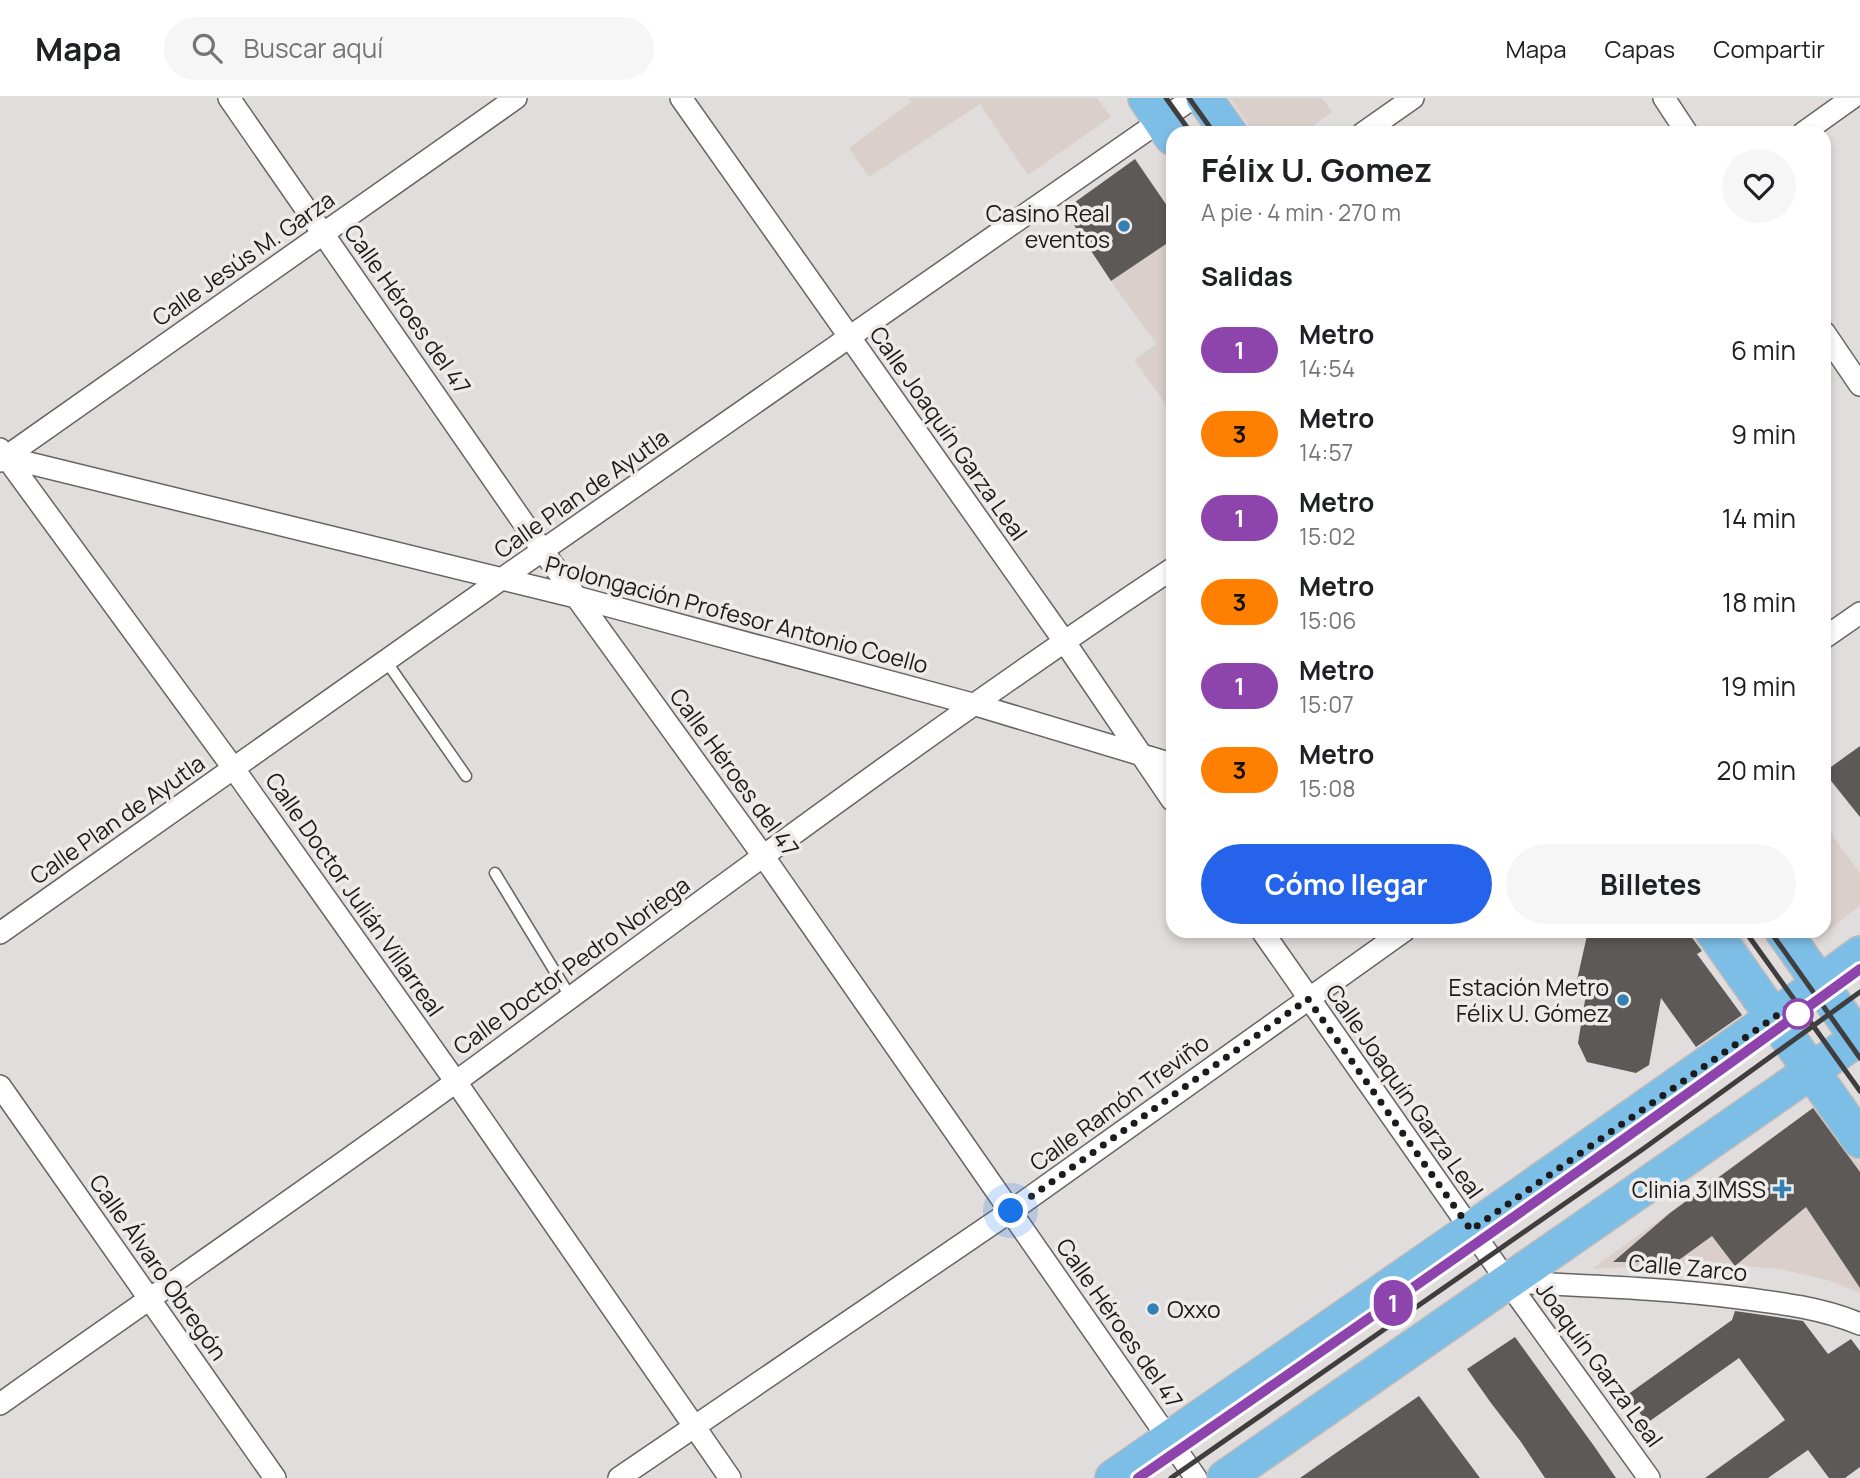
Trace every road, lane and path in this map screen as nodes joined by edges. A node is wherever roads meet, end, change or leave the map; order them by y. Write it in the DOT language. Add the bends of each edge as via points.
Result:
graph roads {
  1 [pos="229,98"];
  2 [pos="681,98"];
  3 [pos="1193,98"];
  4 [pos="1204,98"];
  5 [pos="1413,98"];
  6 [pos="1664,98"];
  7 [pos="1852,98"];
  8 [pos="513,99"];
  9 [pos="1160,118"];
  10 [pos="1224,126"];
  11 [pos="1373,126"];
  12 [pos="1682,126"];
  13 [pos="1813,126"];
  14 [pos="323,233"];
  15 [pos="849,338"];
  16 [pos="1831,342"];
  17 [pos="1860,385"];
  18 [pos="1,456"];
  19 [pos="543,551"];
  20 [pos="1166,573"];
  21 [pos="503,578"];
  22 [pos="576,597"];
  23 [pos="1860,613"];
  24 [pos="1831,633"];
  25 [pos="1064,641"];
  26 [pos="386,662"];
  27 [pos="976,705"];
  28 [pos="1142,756"];
  29 [pos="1166,762"];
  30 [pos="234,769"];
  31 [pos="466,776"];
  32 [pos="1166,791"];
  33 [pos="764,857"];
  34 [pos="495,873"];
  35 [pos="0,933"];
  36 [pos="1267,938"];
  37 [pos="1394,938"];
  38 [pos="1718,938"];
  39 [pos="1788,938"];
  40 [pos="1860,954"];
  41 [pos="1821,984"];
  42 [pos="571,998"];
  43 [pos="1308,999"];
  44 [pos="1773,1018"];
  45 [pos="1859,1039"];
  46 [pos="1811,1072"];
  47 [pos="456,1082"];
  48 [pos="0,1086"];
  49 [pos="1860,1140"];
  50 [pos="1011,1211"];
  51 [pos="1471,1230"];
  52 [pos="1507,1281"];
  53 [pos="148,1299"];
  54 [pos="1860,1324"];
  55 [pos="0,1404"];
  56 [pos="693,1426"];
  57 [pos="1170,1439"];
  58 [pos="275,1478"];
  59 [pos="619,1478"];
  60 [pos="730,1478"];
  61 [pos="1114,1478"];
  62 [pos="1196,1478"];
  63 [pos="1225,1478"];
  64 [pos="1649,1478"];
  1 -- 14 [label="street, Calle Héroes del 47"];
  2 -- 15 [label="street, Calle Joaquín Garza Leal"];
  3 -- 9 [label="street, Calle Plan de Ayutla"];
  4 -- 10 [label="main road"];
  5 -- 11 [label="street"];
  6 -- 12 [label="street"];
  7 -- 13 [label="street"];
  8 -- 14 [label="street, Calle Jesús M. Garza"];
  9 -- 15 [label="street, Calle Plan de Ayutla"];
  14 -- 18 [label="street, Calle Jesús M. Garza"];
  14 -- 19 [label="street, Calle Héroes del 47"];
  15 -- 19 [label="street, Calle Plan de Ayutla"];
  15 -- 25 [label="street, Calle Joaquín Garza Leal"];
  16 -- 17 [label="street"];
  18 -- 21 [label="street, Prolongación Profesor Antonio Coello"];
  18 -- 30 [label="street, Calle Doctor Julián Villarreal"];
  19 -- 21 [label="street, Calle Plan de Ayutla"];
  19 -- 22 [label="street, Calle Héroes del 47"];
  20 -- 25 [label="street, Calle Doctor Pedro Noriega"];
  21 -- 22 [label="street, Prolongación Profesor Antonio Coello"];
  21 -- 26 [label="street, Calle Plan de Ayutla"];
  22 -- 27 [label="street, Prolongación Profesor Antonio Coello"];
  22 -- 33 [label="street, Calle Héroes del 47"];
  23 -- 24 [label="street"];
  25 -- 27 [label="street, Calle Doctor Pedro Noriega"];
  25 -- 28 [label="street, Calle Joaquín Garza Leal"];
  26 -- 30 [label="street, Calle Plan de Ayutla"];
  26 -- 31 [label="lane"];
  27 -- 28 [label="street, Prolongación Profesor Antonio Coello"];
  27 -- 33 [label="street, Calle Doctor Pedro Noriega"];
  28 -- 29 [label="street, Prolongación Profesor Antonio Coello"];
  28 -- 32 [label="street, Calle Joaquín Garza Leal"];
  30 -- 35 [label="street, Calle Plan de Ayutla"];
  30 -- 47 [label="street, Calle Doctor Julián Villarreal"];
  33 -- 42 [label="street, Calle Doctor Pedro Noriega"];
  33 -- 50 [label="street, Calle Héroes del 47"];
  34 -- 42 [label="lane"];
  36 -- 43 [label="street, Calle Joaquín Garza Leal"];
  37 -- 43 [label="street, Calle Ramón Treviño"];
  38 -- 44 [label="main road"];
  39 -- 41 [label="main road"];
  40 -- 41 [label="main road"];
  41 -- 44 [label="main road"];
  41 -- 45 [label="main road"];
  42 -- 47 [label="street, Calle Doctor Pedro Noriega"];
  43 -- 50 [label="street, Calle Ramón Treviño"];
  43 -- 51 [label="street, Calle Joaquín Garza Leal"];
  44 -- 46 [label="main road"];
  44 -- 51 [label="main road"];
  45 -- 46 [label="main road"];
  46 -- 49 [label="main road"];
  46 -- 52 [label="main road"];
  47 -- 53 [label="street, Calle Doctor Pedro Noriega"];
  47 -- 56 [label="street, Calle Doctor Julián Villarreal"];
  48 -- 53 [label="street, Calle Álvaro Obregón"];
  50 -- 56 [label="street, Calle Ramón Treviño"];
  50 -- 57 [label="street, Calle Héroes del 47"];
  51 -- 52 [label="street, Calle Joaquín Garza Leal"];
  51 -- 57 [label="main road"];
  52 -- 54 [label="street, Calle Zarco" via="1696,1292 1782,1303"];
  52 -- 63 [label="main road"];
  52 -- 64 [label="street, Joaquín Garza Leal"];
  53 -- 55 [label="street, Calle Doctor Pedro Noriega"];
  53 -- 58 [label="street, Calle Álvaro Obregón"];
  56 -- 59 [label="street, Calle Ramón Treviño"];
  56 -- 60 [label="street, Calle Doctor Julián Villarreal"];
  57 -- 61 [label="main road"];
  57 -- 62 [label="street, Calle Héroes del 47"];
}
